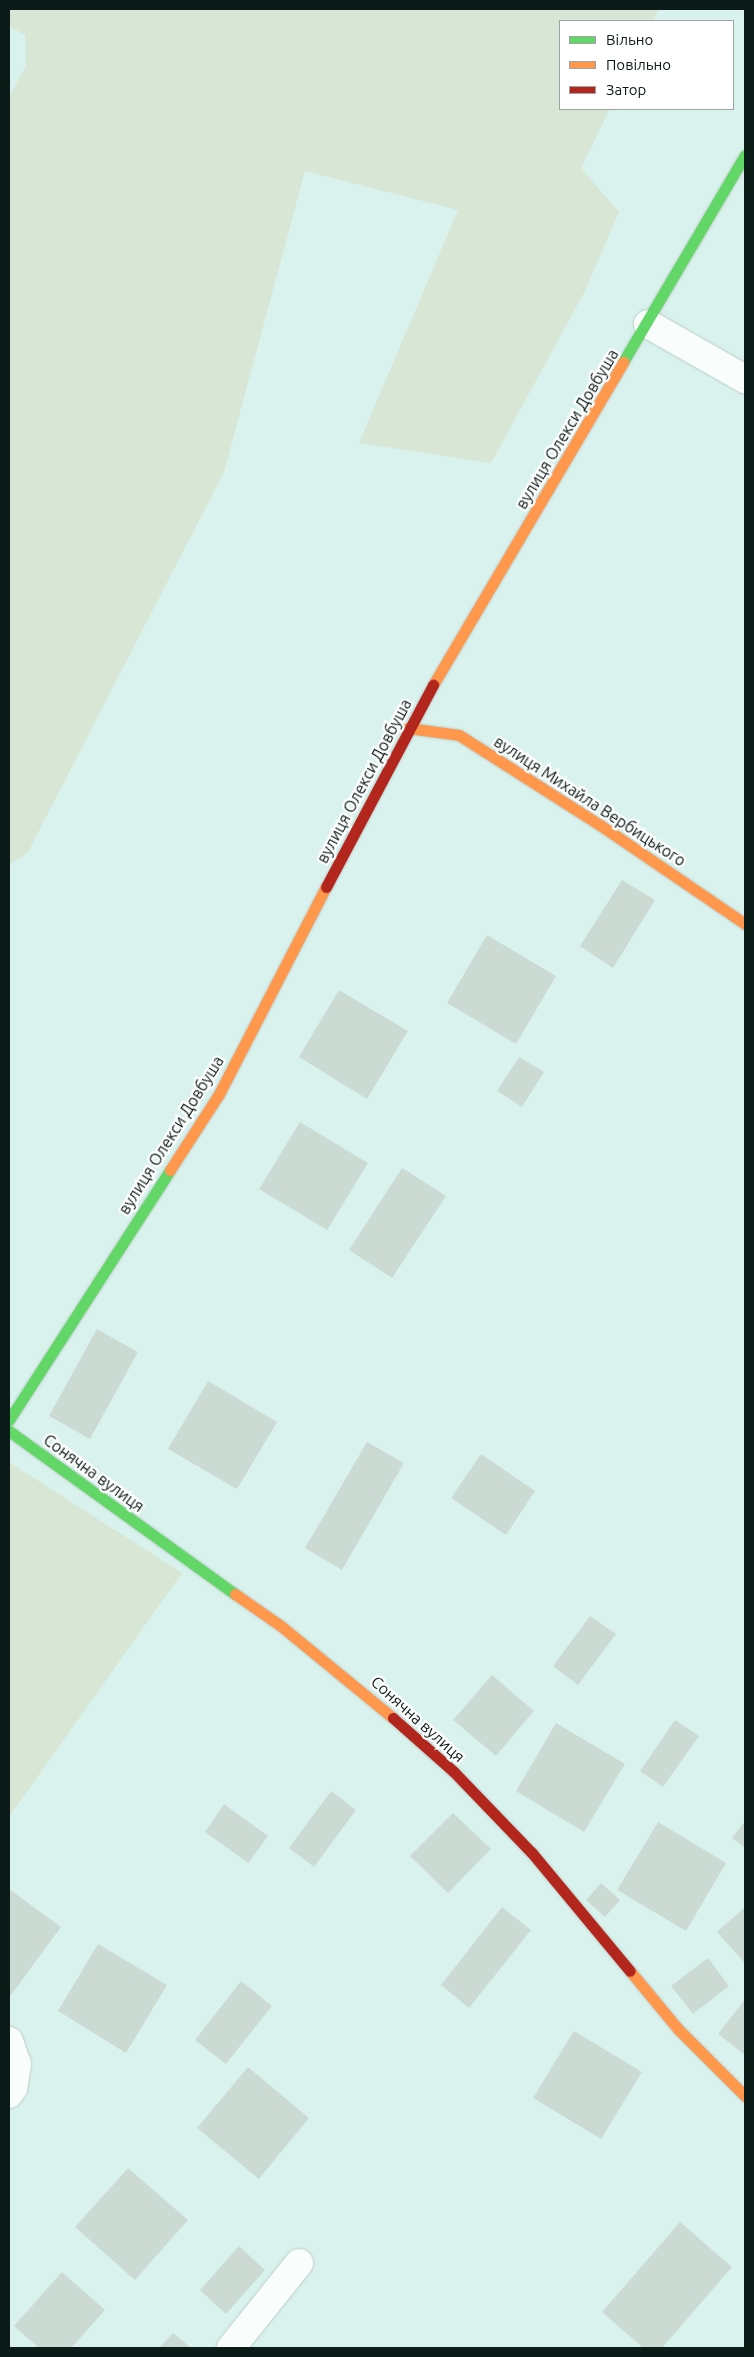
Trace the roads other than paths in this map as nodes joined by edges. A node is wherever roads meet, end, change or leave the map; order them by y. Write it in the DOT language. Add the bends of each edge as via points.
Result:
graph roads {
  1 [pos="745,154"];
  2 [pos="648,324"];
  3 [pos="745,379"];
  4 [pos="408,728"];
  5 [pos="745,924"];
  6 [pos="9,1420"];
  7 [pos="9,1431"];
  8 [pos="9,2041"];
  9 [pos="9,2094"];
  10 [pos="745,2096"];
  11 [pos="299,2263"];
  12 [pos="231,2348"];
  1 -- 2 [label="street, вулиця Олекси Довбуша"];
  2 -- 3 [label="street"];
  2 -- 4 [label="street, вулиця Олекси Довбуша"];
  4 -- 5 [label="street, вулиця Михайла Вербицького" via="460,736 600,825"];
  4 -- 6 [label="street, вулиця Олекси Довбуша" via="219,1094"];
  7 -- 10 [label="street, Сонячна вулиця" via="106,1504 281,1626 369,1696 454,1772 532,1853 678,2028"];
  8 -- 9 [label="street" via="17,2064"];
  11 -- 12 [label="street"];
}
